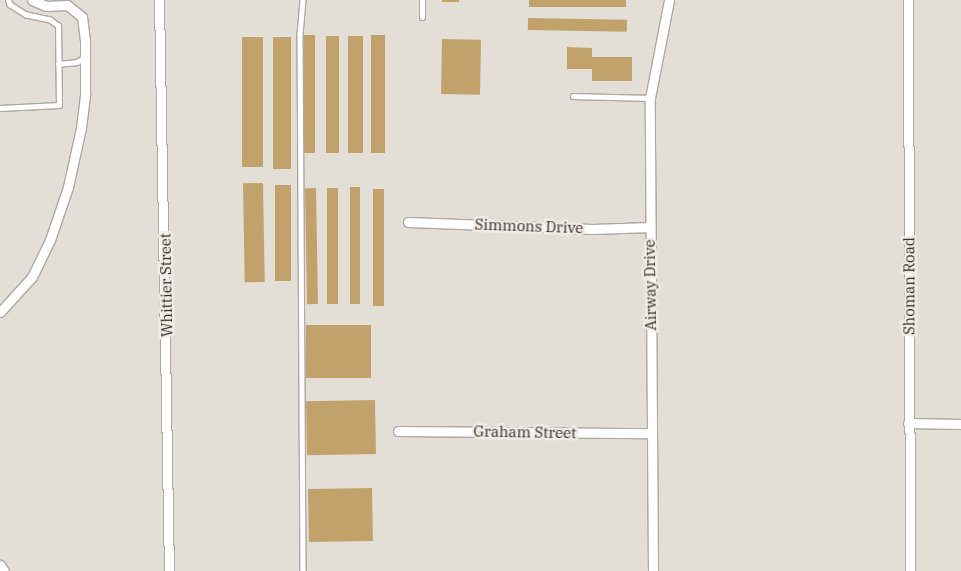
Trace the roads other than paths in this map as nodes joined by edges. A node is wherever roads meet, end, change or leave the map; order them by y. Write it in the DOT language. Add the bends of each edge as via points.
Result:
graph roads {
  1 [pos="8,0"];
  2 [pos="32,0"];
  3 [pos="159,0"];
  4 [pos="303,0"];
  5 [pos="422,0"];
  6 [pos="669,0"];
  7 [pos="908,0"];
  8 [pos="422,17"];
  9 [pos="86,57"];
  10 [pos="58,64"];
  11 [pos="573,96"];
  12 [pos="650,98"];
  13 [pos="0,108"];
  14 [pos="408,222"];
  15 [pos="650,227"];
  16 [pos="0,312"];
  17 [pos="908,424"];
  18 [pos="961,424"];
  19 [pos="398,431"];
  20 [pos="652,433"];
  21 [pos="0,566"];
  22 [pos="4,571"];
  23 [pos="169,571"];
  24 [pos="304,571"];
  25 [pos="653,571"];
  26 [pos="910,571"];
  1 -- 10 [label="lane" via="10,5 26,15 50,20 58,26"];
  2 -- 9 [label="street" via="46,6 67,5 82,17"];
  3 -- 23 [label="street, Whittier Street"];
  4 -- 24 [label="lane" via="300,44"];
  5 -- 8 [label="lane"];
  6 -- 12 [label="street, Airway Drive"];
  7 -- 17 [label="street, Shoman Road"];
  9 -- 10 [label="lane" via="77,62"];
  9 -- 16 [label="street" via="81,128 50,240 32,278"];
  10 -- 13 [label="lane" via="59,105"];
  11 -- 12 [label="lane"];
  12 -- 15 [label="street, Airway Drive"];
  14 -- 15 [label="street, Simmons Drive" via="593,229"];
  15 -- 20 [label="street, Airway Drive"];
  17 -- 18 [label="street"];
  17 -- 26 [label="street, Shoman Road"];
  19 -- 20 [label="street, Graham Street"];
  20 -- 25 [label="street, Airway Drive"];
  21 -- 22 [label="street"];
}
